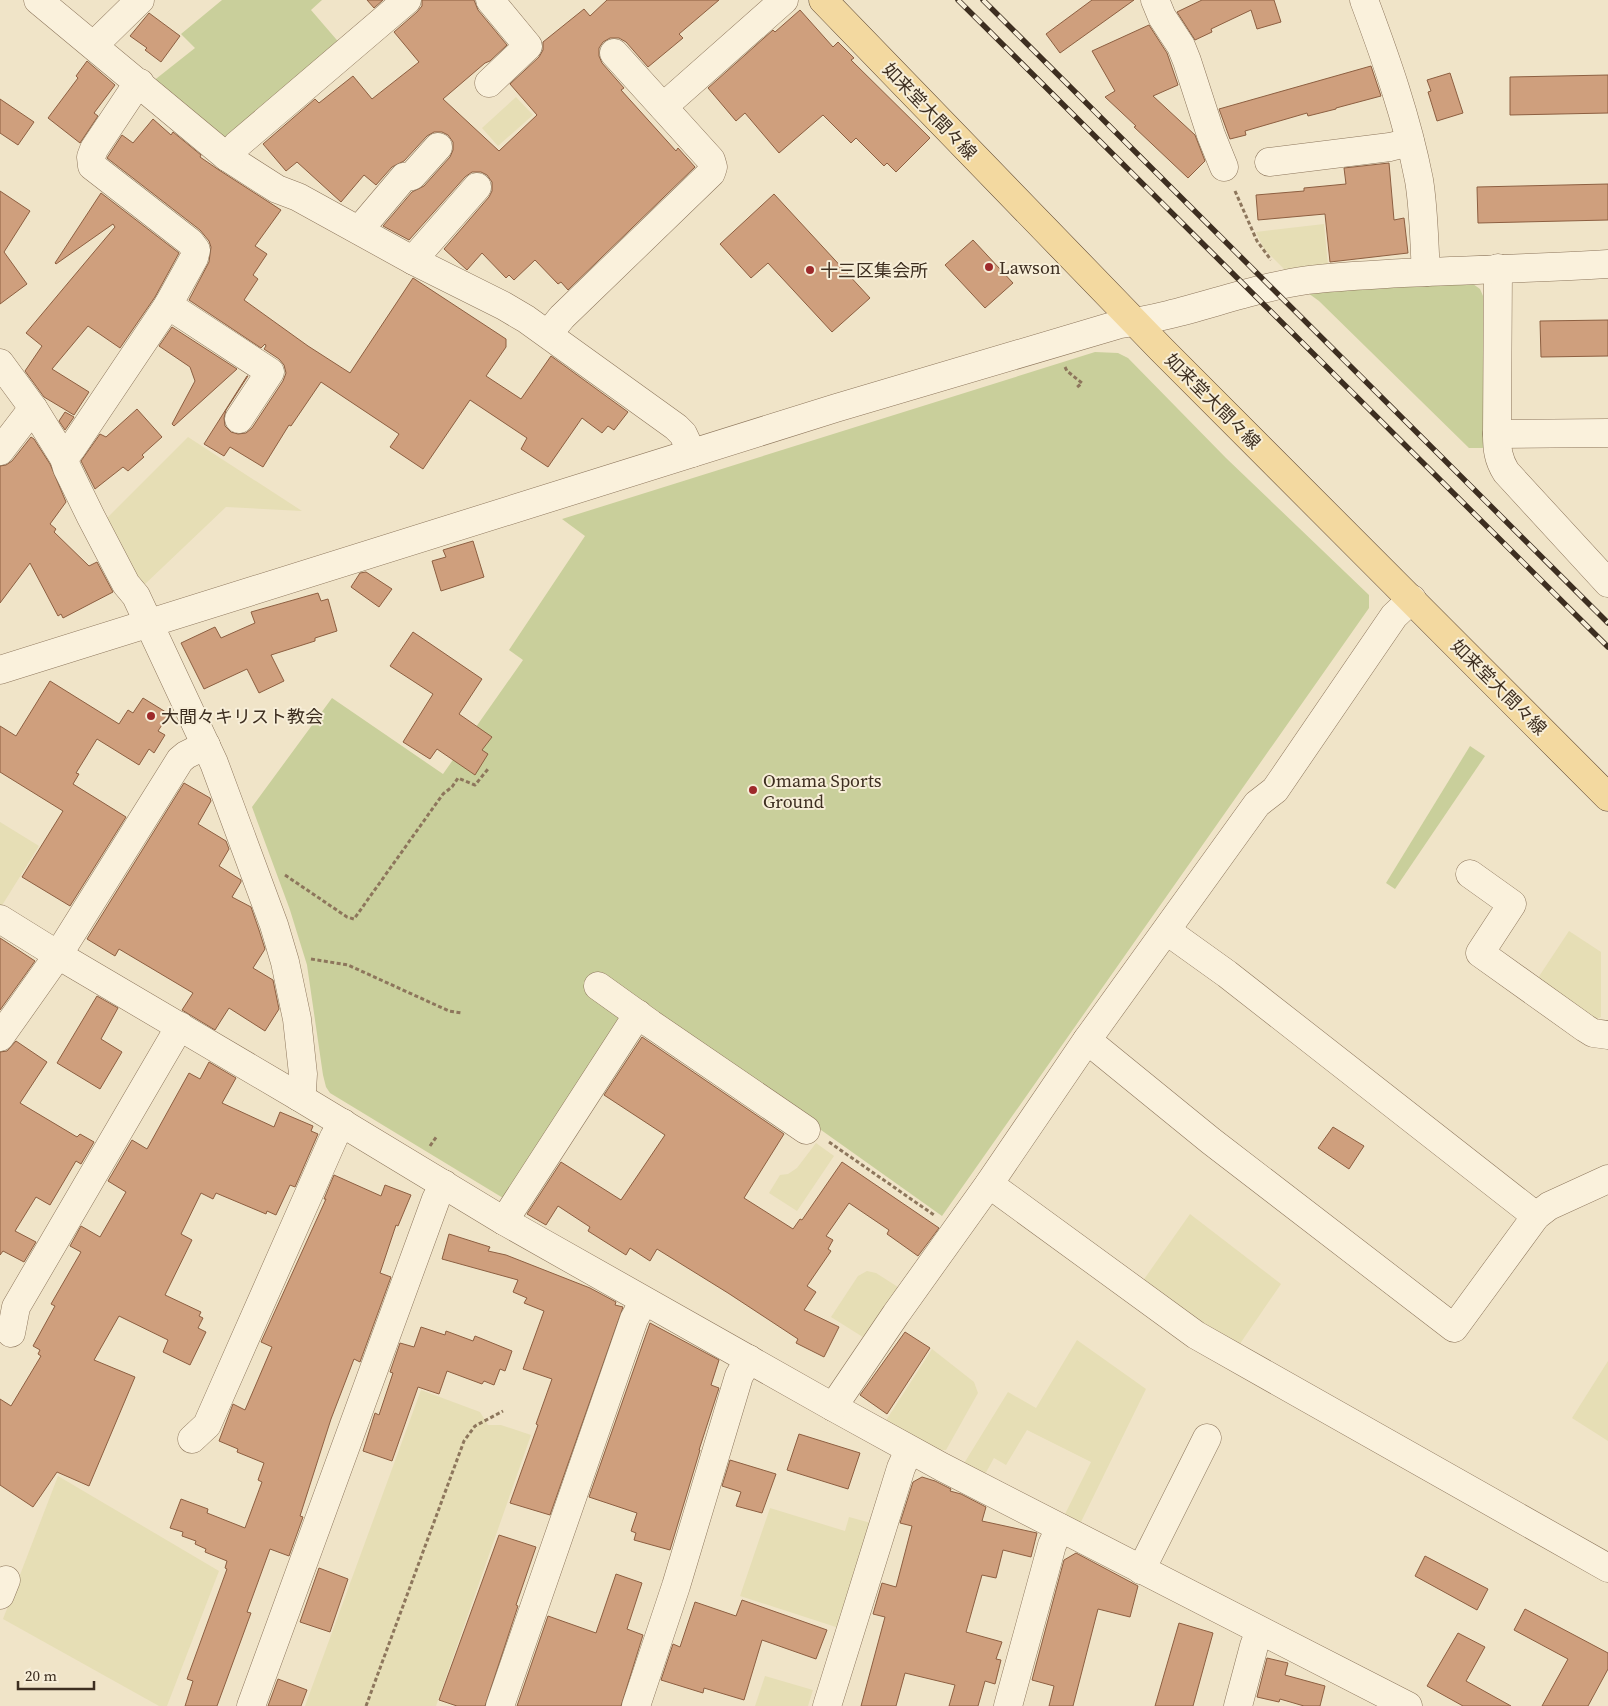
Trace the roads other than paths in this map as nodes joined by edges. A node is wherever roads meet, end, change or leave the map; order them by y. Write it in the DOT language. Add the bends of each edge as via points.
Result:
graph roads {
  1 [pos="38,0"];
  2 [pos="140,0"];
  3 [pos="407,0"];
  4 [pos="490,0"];
  5 [pos="784,0"];
  6 [pos="823,0"];
  7 [pos="1364,0"];
  8 [pos="1157,3"];
  9 [pos="94,44"];
  10 [pos="614,53"];
  11 [pos="140,83"];
  12 [pos="489,84"];
  13 [pos="663,107"];
  14 [pos="1410,142"];
  15 [pos="438,147"];
  16 [pos="227,157"];
  17 [pos="1269,162"];
  18 [pos="1224,167"];
  19 [pos="477,187"];
  20 [pos="359,230"];
  21 [pos="414,261"];
  22 [pos="1608,264"];
  23 [pos="1498,268"];
  24 [pos="1426,272"];
  25 [pos="168,305"];
  26 [pos="1135,322"];
  27 [pos="548,334"];
  28 [pos="0,363"];
  29 [pos="32,408"];
  30 [pos="240,419"];
  31 [pos="1608,433"];
  32 [pos="1497,434"];
  33 [pos="0,450"];
  34 [pos="692,453"];
  35 [pos="64,458"];
  36 [pos="1608,583"];
  37 [pos="1412,599"];
  38 [pos="149,624"];
  39 [pos="0,670"];
  40 [pos="206,745"];
  41 [pos="1608,796"];
  42 [pos="1470,874"];
  43 [pos="0,919"];
  44 [pos="1167,931"];
  45 [pos="58,955"];
  46 [pos="598,986"];
  47 [pos="638,1014"];
  48 [pos="180,1026"];
  49 [pos="1608,1035"];
  50 [pos="0,1037"];
  51 [pos="1088,1040"];
  52 [pos="299,1097"];
  53 [pos="343,1123"];
  54 [pos="806,1130"];
  55 [pos="1608,1179"];
  56 [pos="444,1184"];
  57 [pos="989,1184"];
  58 [pos="1536,1216"];
  59 [pos="504,1221"];
  60 [pos="644,1301"];
  61 [pos="11,1333"];
  62 [pos="749,1359"];
  63 [pos="833,1407"];
  64 [pos="1207,1438"];
  65 [pos="192,1439"];
  66 [pos="909,1450"];
  67 [pos="1060,1528"];
  68 [pos="1608,1568"];
  69 [pos="1141,1570"];
  70 [pos="1260,1630"];
  71 [pos="251,1706"];
  72 [pos="500,1706"];
  73 [pos="636,1706"];
  74 [pos="827,1706"];
  75 [pos="1008,1706"];
  76 [pos="1238,1706"];
  77 [pos="1408,1706"];
  1 -- 9 [label="street"];
  2 -- 9 [label="street"];
  3 -- 16 [label="street"];
  4 -- 12 [label="street" via="528,46"];
  5 -- 13 [label="street"];
  6 -- 26 [label="main road, 如来堂大間々線"];
  7 -- 14 [label="street" via="1387,61"];
  8 -- 18 [label="street" via="1181,46"];
  9 -- 11 [label="street"];
  10 -- 13 [label="street"];
  11 -- 16 [label="street"];
  11 -- 25 [label="street" via="90,157 92,166 194,246 194,258"];
  13 -- 27 [label="street" via="712,160 711,173"];
  14 -- 17 [label="street"];
  14 -- 24 [label="street" via="1422,202"];
  15 -- 20 [label="street" via="412,176 404,177"];
  16 -- 20 [label="street" via="277,188"];
  19 -- 21 [label="street"];
  20 -- 21 [label="street"];
  21 -- 27 [label="street" via="504,306"];
  22 -- 23 [label="street"];
  23 -- 24 [label="street"];
  23 -- 32 [label="street"];
  24 -- 26 [label="street" via="1292,283"];
  25 -- 30 [label="street" via="270,372"];
  25 -- 35 [label="street"];
  26 -- 34 [label="street" via="1071,338"];
  26 -- 37 [label="main road, 如来堂大間々線"];
  27 -- 34 [label="street" via="676,427"];
  28 -- 29 [label="street"];
  29 -- 33 [label="street"];
  29 -- 35 [label="street"];
  31 -- 32 [label="street"];
  32 -- 36 [label="street" via="1499,456 1506,472"];
  34 -- 38 [label="street"];
  35 -- 38 [label="street" via="91,517"];
  37 -- 41 [label="main road, 如来堂大間々線"];
  37 -- 44 [label="street" via="1394,616 1275,790 1257,804"];
  38 -- 39 [label="street"];
  38 -- 40 [label="street"];
  40 -- 45 [label="street" via="180,760"];
  40 -- 52 [label="street" via="224,787 285,962 297,1019 303,1074"];
  42 -- 49 [label="street" via="1512,904 1480,953 1585,1028"];
  43 -- 45 [label="street"];
  44 -- 51 [label="street"];
  44 -- 58 [label="street" via="1227,974"];
  45 -- 48 [label="street"];
  45 -- 50 [label="street"];
  46 -- 47 [label="street"];
  47 -- 54 [label="street"];
  47 -- 59 [label="street"];
  48 -- 52 [label="street"];
  48 -- 61 [label="street" via="16,1307"];
  51 -- 57 [label="street"];
  51 -- 58 [label="street" via="1211,1141 1454,1328"];
  52 -- 53 [label="street"];
  53 -- 56 [label="street"];
  53 -- 65 [label="street" via="207,1425"];
  55 -- 58 [label="street" via="1549,1206"];
  56 -- 59 [label="street"];
  56 -- 71 [label="street"];
  57 -- 63 [label="street"];
  57 -- 68 [label="street" via="1196,1336"];
  59 -- 60 [label="street"];
  60 -- 62 [label="street"];
  60 -- 72 [label="street" via="634,1319"];
  62 -- 63 [label="street"];
  62 -- 73 [label="street" via="739,1376"];
  63 -- 66 [label="street"];
  64 -- 69 [label="street"];
  66 -- 67 [label="street"];
  66 -- 74 [label="street"];
  67 -- 69 [label="street"];
  67 -- 75 [label="street" via="1052,1545"];
  69 -- 70 [label="street"];
  70 -- 76 [label="street"];
  70 -- 77 [label="street"];
}
